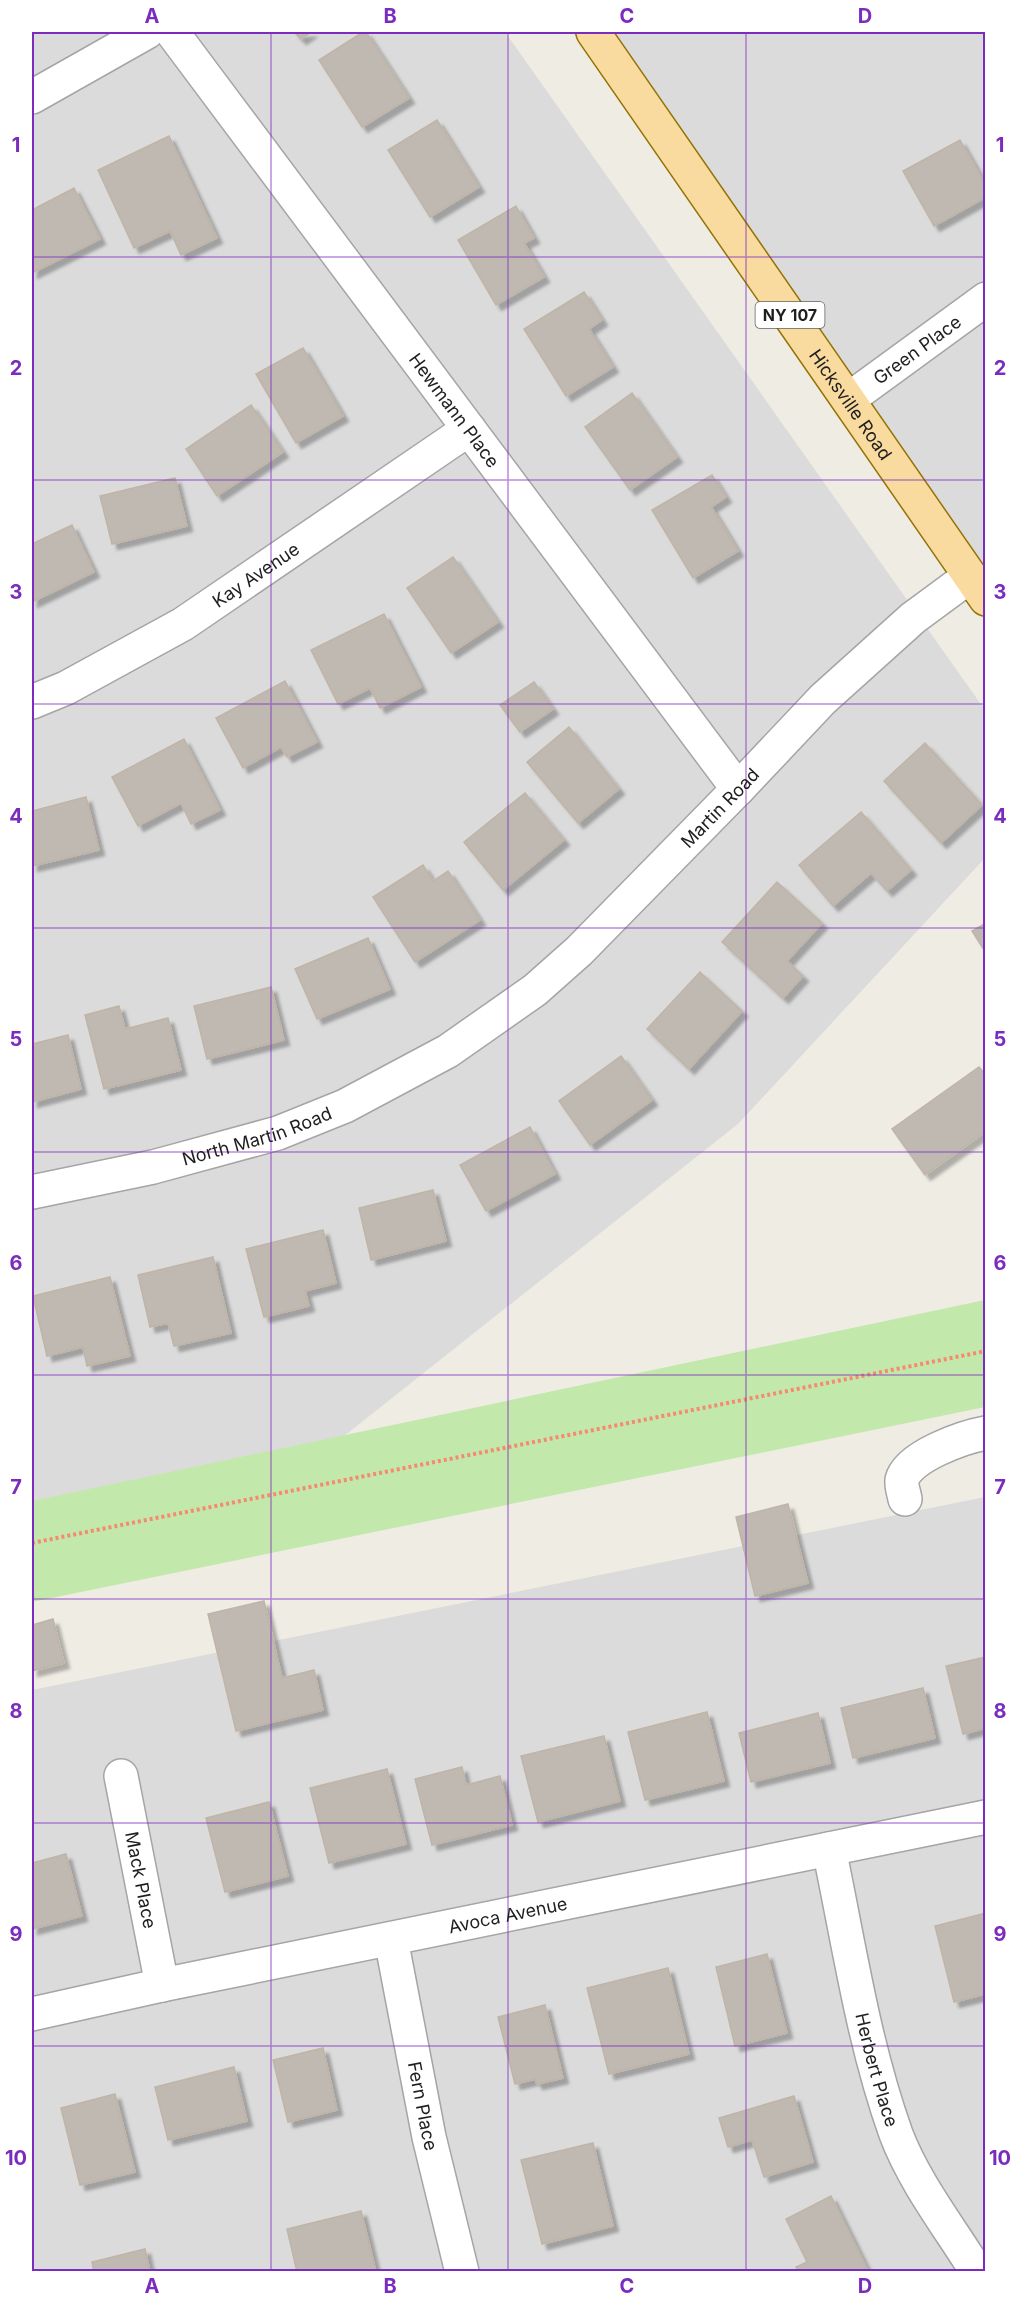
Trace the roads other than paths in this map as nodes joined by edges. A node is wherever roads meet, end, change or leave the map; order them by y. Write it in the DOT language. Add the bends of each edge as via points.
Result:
graph roads {
  1 [pos="147,32"];
  2 [pos="172,32"];
  3 [pos="593,32"];
  4 [pos="32,97"];
  5 [pos="986,299"];
  6 [pos="849,399"];
  7 [pos="469,429"];
  8 [pos="978,587"];
  9 [pos="32,702"];
  10 [pos="738,789"];
  11 [pos="468,1037"];
  12 [pos="32,1192"];
  13 [pos="986,1433"];
  14 [pos="905,1498"];
  15 [pos="121,1776"];
  16 [pos="986,1817"];
  17 [pos="829,1849"];
  18 [pos="391,1939"];
  19 [pos="162,1985"];
  20 [pos="32,2014"];
  21 [pos="462,2271"];
  22 [pos="977,2271"];
  1 -- 4 [label="street"];
  2 -- 7 [label="street, Hewmann Place"];
  3 -- 6 [label="main road, Hicksville Road / NY 107"];
  5 -- 6 [label="street, Green Place"];
  6 -- 8 [label="main road, Hicksville Road / NY 107"];
  7 -- 9 [label="street, Kay Avenue" via="183,624 66,688"];
  7 -- 10 [label="street, Hewmann Place"];
  8 -- 10 [label="street, Martin Road" via="913,618 823,699"];
  10 -- 11 [label="street, Martin Road" via="579,951 535,990"];
  11 -- 12 [label="street, North Martin Road" via="345,1106 278,1133 153,1167"];
  13 -- 14 [label="street" via="938,1449 919,1460 903,1478"];
  15 -- 19 [label="street, Mack Place"];
  16 -- 17 [label="street, Avoca Avenue"];
  17 -- 18 [label="street, Avoca Avenue"];
  17 -- 22 [label="street, Herbert Place" via="871,2052 897,2135 912,2168"];
  18 -- 19 [label="street, Avoca Avenue"];
  18 -- 21 [label="street, Fern Place" via="429,2138"];
  19 -- 20 [label="street, Avoca Avenue"];
}
